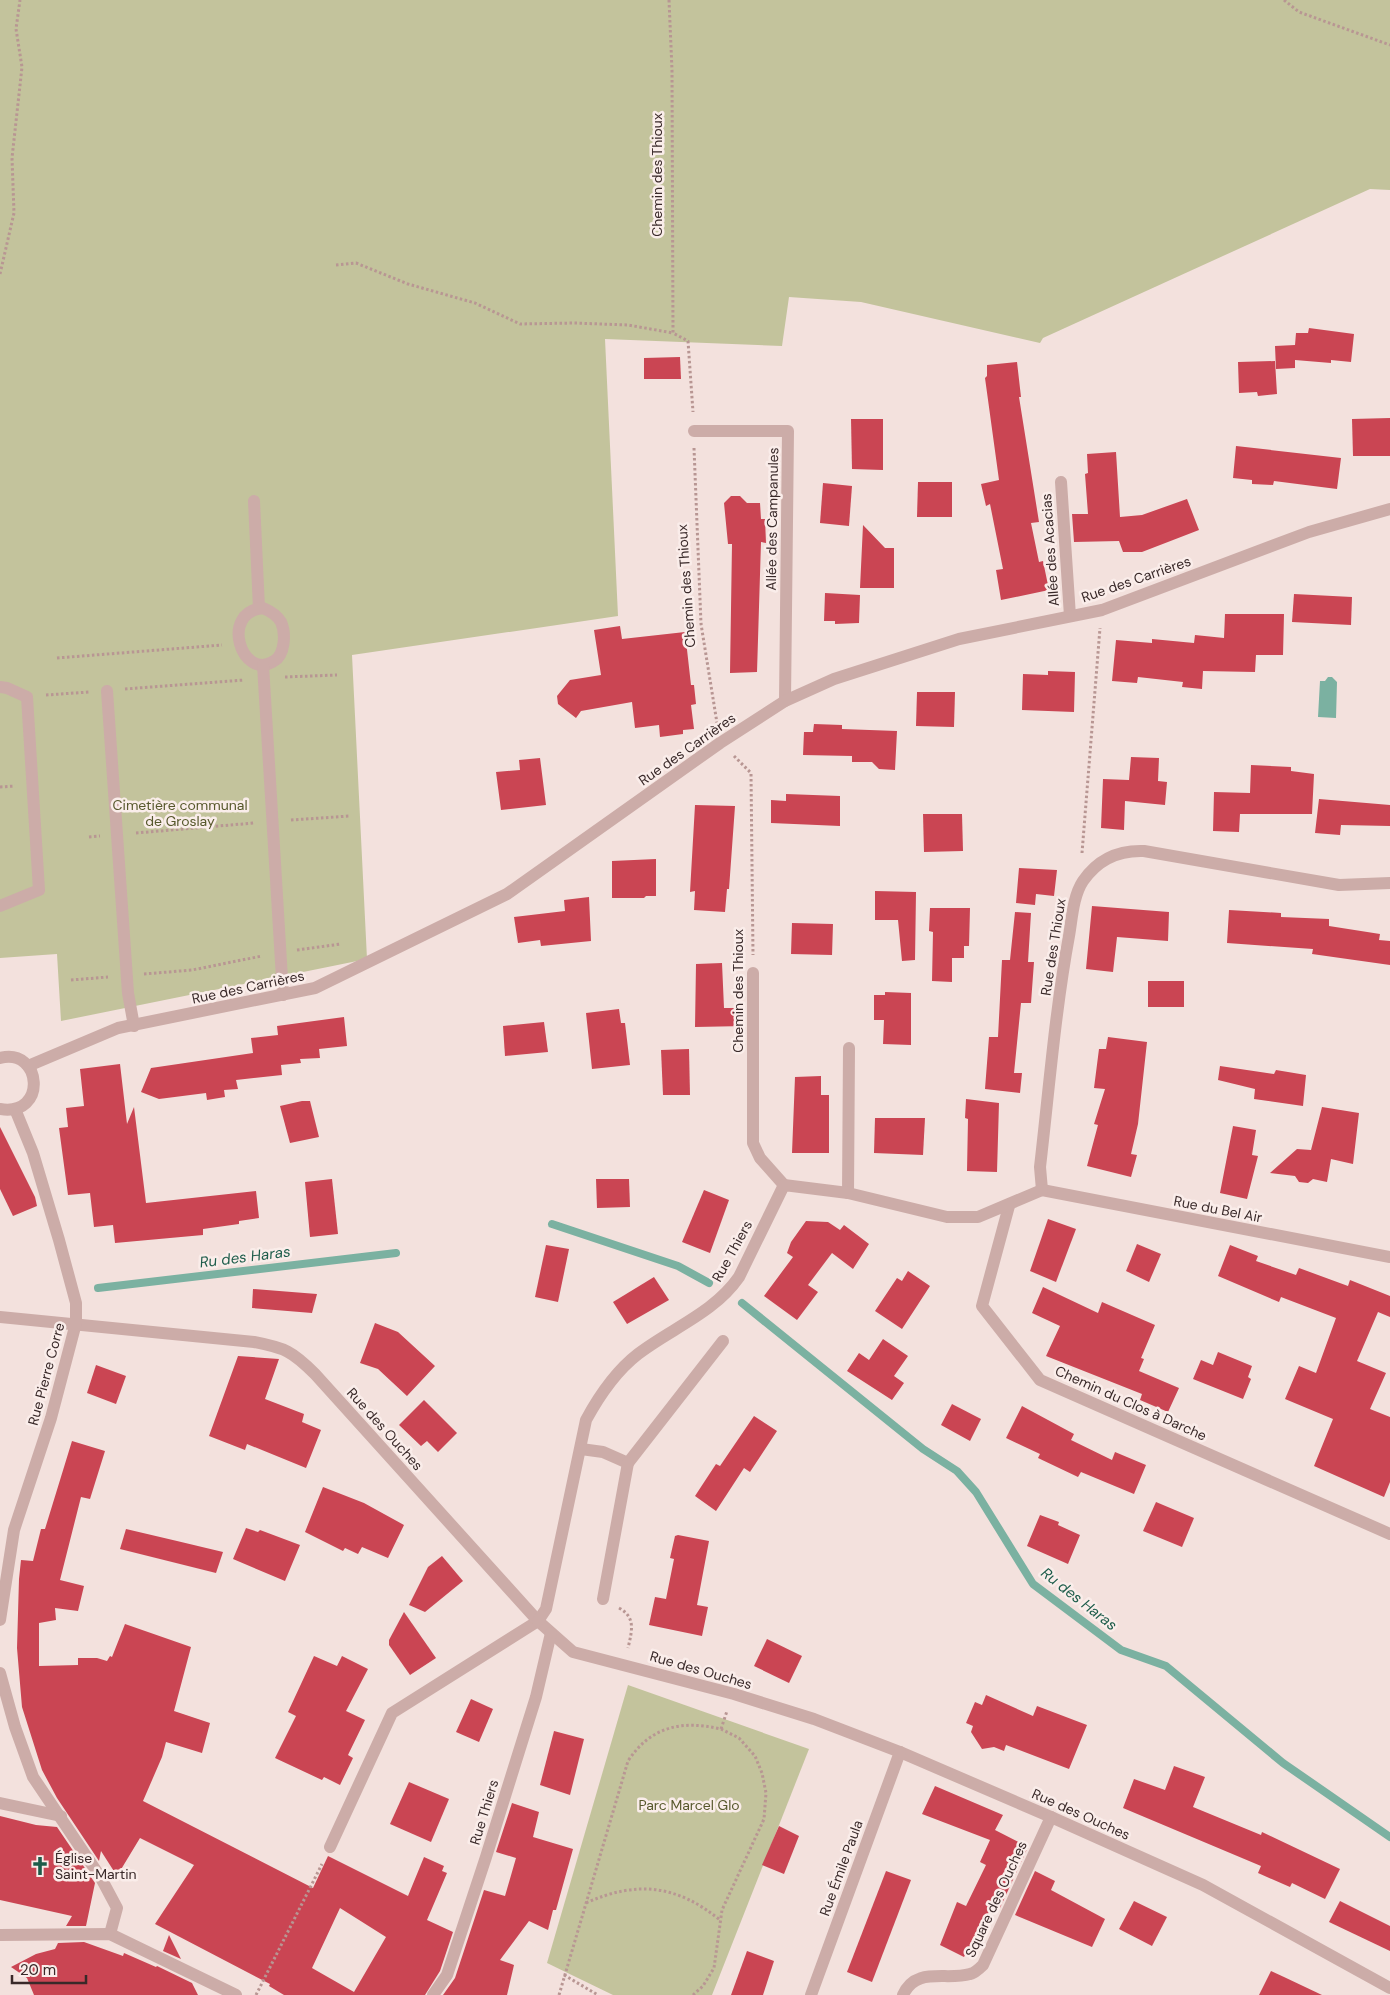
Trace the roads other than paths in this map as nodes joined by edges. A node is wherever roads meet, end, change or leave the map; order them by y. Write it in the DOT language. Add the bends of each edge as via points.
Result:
graph roads {
  1 [pos="694,431"];
  2 [pos="1061,482"];
  3 [pos="254,501"];
  4 [pos="1390,509"];
  5 [pos="259,608"];
  6 [pos="1070,616"];
  7 [pos="263,665"];
  8 [pos="0,687"];
  9 [pos="107,691"];
  10 [pos="785,701"];
  11 [pos="1390,883"];
  12 [pos="0,906"];
  13 [pos="753,973"];
  14 [pos="283,995"];
  15 [pos="134,1026"];
  16 [pos="849,1048"];
  17 [pos="0,1058"];
  18 [pos="28,1066"];
  19 [pos="0,1109"];
  20 [pos="15,1109"];
  21 [pos="784,1185"];
  22 [pos="1042,1190"];
  23 [pos="848,1192"];
  24 [pos="1009,1206"];
  25 [pos="1390,1257"];
  26 [pos="0,1317"];
  27 [pos="76,1323"];
  28 [pos="723,1341"];
  29 [pos="582,1449"];
  30 [pos="628,1463"];
  31 [pos="1390,1534"];
  32 [pos="604,1599"];
  33 [pos="0,1620"];
  34 [pos="538,1621"];
  35 [pos="551,1633"];
  36 [pos="0,1673"];
  37 [pos="900,1752"];
  38 [pos="0,1803"];
  39 [pos="61,1816"];
  40 [pos="1051,1816"];
  41 [pos="330,1848"];
  42 [pos="110,1934"];
  43 [pos="0,1935"];
  44 [pos="1390,1988"];
  45 [pos="236,1995"];
  46 [pos="433,1995"];
  47 [pos="811,1995"];
  48 [pos="903,1995"];
  1 -- 10 [label="street, Allée des Campanules" via="788,431"];
  2 -- 6 [label="street, Allée des Acacias"];
  3 -- 5 [label="street"];
  4 -- 6 [label="street, Rue des Carrières" via="1309,532 1102,610"];
  5 -- 7 [label="street" via="254,608 243,618 239,628 240,643 250,662"];
  5 -- 7 [label="street" via="274,614 281,623 283,641 282,653"];
  6 -- 10 [label="street, Rue des Carrières" via="959,639 834,679"];
  7 -- 14 [label="street"];
  8 -- 12 [label="street" via="27,697 40,890"];
  9 -- 15 [label="street" via="127,975"];
  10 -- 14 [label="street, Rue des Carrières" via="720,743 507,894 315,988"];
  11 -- 22 [label="street, Rue des Thioux" via="1339,885 1144,851 1119,853 1094,867 1082,882 1076,898 1063,968 1040,1167"];
  13 -- 21 [label="street, Chemin des Thioux" via="753,1143 760,1158"];
  14 -- 15 [label="street, Rue des Carrières"];
  15 -- 18 [label="street, Rue des Carrières" via="118,1028"];
  16 -- 23 [label="street"];
  17 -- 18 [label="street" via="14,1057"];
  18 -- 20 [label="street" via="35,1082 34,1091 23,1106"];
  19 -- 20 [label="street"];
  20 -- 27 [label="street, Rue Pierre Corre" via="34,1152 76,1304"];
  21 -- 23 [label="street"];
  21 -- 29 [label="street, Rue Thiers" via="739,1277 714,1305 638,1354 618,1374 596,1400 586,1420"];
  22 -- 24 [label="street"];
  22 -- 25 [label="street, Rue du Bel Air"];
  23 -- 24 [label="street" via="947,1217 978,1217"];
  24 -- 31 [label="street, Chemin du Clos à Darche" via="982,1306 1040,1380"];
  26 -- 27 [label="street, Rue des Ouches"];
  27 -- 33 [label="street, Rue Pierre Corre" via="51,1418 14,1530"];
  27 -- 34 [label="street, Rue des Ouches" via="254,1342 282,1348 296,1356"];
  28 -- 30 [label="street"];
  29 -- 30 [label="street" via="603,1452"];
  29 -- 34 [label="street, Rue Thiers" via="546,1609"];
  30 -- 32 [label="street"];
  34 -- 35 [label="street, Rue des Ouches"];
  34 -- 41 [label="street" via="392,1713"];
  35 -- 37 [label="street, Rue des Ouches" via="573,1652 734,1694 814,1719"];
  35 -- 46 [label="street, Rue Thiers" via="536,1697 486,1857 447,1975"];
  36 -- 39 [label="street" via="15,1727 34,1776"];
  37 -- 40 [label="street, Rue des Ouches"];
  37 -- 47 [label="street, Rue Émile Paula"];
  38 -- 39 [label="street"];
  39 -- 42 [label="street" via="101,1878 116,1908"];
  40 -- 44 [label="street, Rue des Ouches" via="1203,1885"];
  40 -- 48 [label="street, Square des Ouches" via="983,1966 973,1974 916,1979 907,1986"];
  42 -- 43 [label="street"];
  42 -- 45 [label="street"];
}
